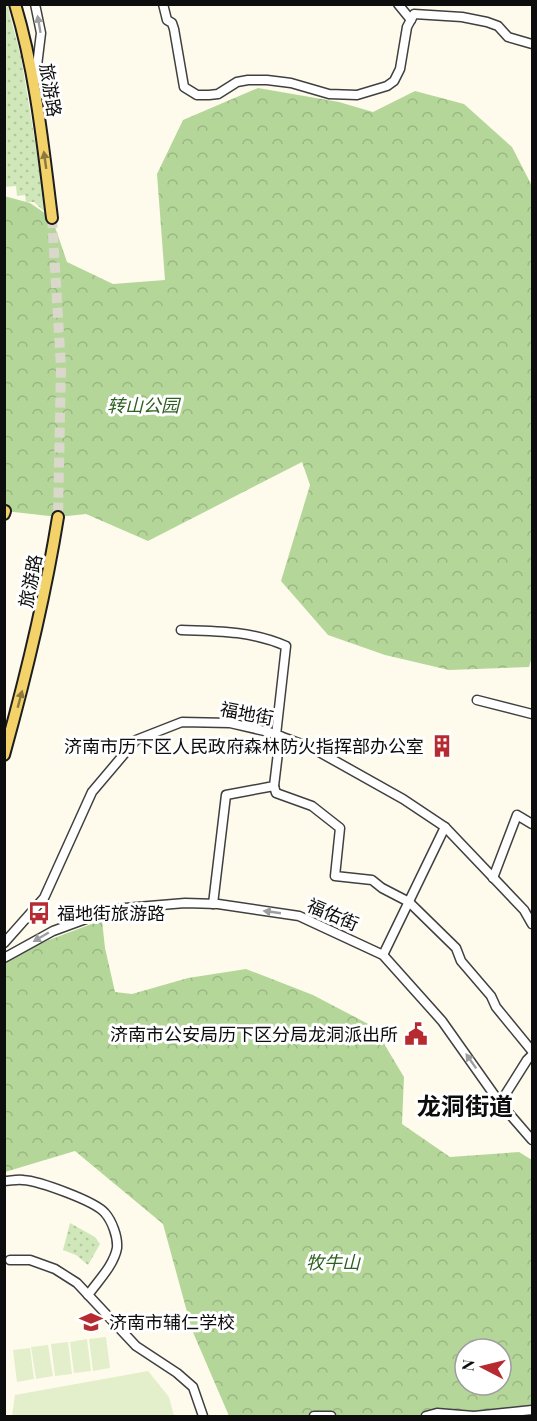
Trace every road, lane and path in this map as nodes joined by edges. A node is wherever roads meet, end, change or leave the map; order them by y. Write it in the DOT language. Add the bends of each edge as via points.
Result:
graph roads {
  1 [pos="15,4"];
  2 [pos="35,4"];
  3 [pos="163,4"];
  4 [pos="398,4"];
  5 [pos="411,20"];
  6 [pos="532,44"];
  7 [pos="35,85"];
  8 [pos="52,218"];
  9 [pos="58,517"];
  10 [pos="181,630"];
  11 [pos="477,700"];
  12 [pos="532,714"];
  13 [pos="278,736"];
  14 [pos="4,755"];
  15 [pos="274,786"];
  16 [pos="532,824"];
  17 [pos="445,827"];
  18 [pos="493,878"];
  19 [pos="409,902"];
  20 [pos="213,904"];
  21 [pos="532,924"];
  22 [pos="4,943"];
  23 [pos="383,955"];
  24 [pos="4,958"];
  25 [pos="532,1053"];
  26 [pos="500,1103"];
  27 [pos="532,1140"];
  28 [pos="4,1181"];
  29 [pos="9,1260"];
  30 [pos="88,1295"];
  31 [pos="532,1410"];
  32 [pos="204,1416"];
  33 [pos="314,1416"];
  34 [pos="331,1416"];
  35 [pos="426,1416"];
  1 -- 7 [label="main road, 旅游路"];
  7 -- 2 [label="street, one-way" via="41,33"];
  3 -- 5 [label="street" via="174,29 184,87 197,95 218,94 248,80 291,82 330,93 357,95 387,86 400,69"];
  4 -- 5 [label="street"];
  5 -- 6 [label="street" via="414,14 462,17 498,26 508,37"];
  8 -- 7 [label="main road, 旅游路, one-way"];
  14 -- 9 [label="main road, 旅游路, one-way" via="29,663"];
  10 -- 13 [label="street" via="230,631 286,646"];
  11 -- 12 [label="street"];
  13 -- 15 [label="street"];
  13 -- 17 [label="street, 福地街" via="312,748"];
  13 -- 22 [label="street, 福地街" via="230,723 182,722 136,740 92,792 44,898"];
  15 -- 19 [label="street" via="276,793 312,806 340,828 335,876 372,880"];
  15 -- 20 [label="street" via="226,795"];
  16 -- 18 [label="street" via="517,815"];
  17 -- 18 [label="street, 福地街"];
  17 -- 19 [label="street"];
  18 -- 21 [label="street, 福地街"];
  19 -- 23 [label="street"];
  19 -- 25 [label="street" via="456,948 461,961"];
  23 -- 20 [label="street, 福佑街, one-way" via="299,916"];
  20 -- 24 [label="street, 福佑街, one-way" via="113,909 53,931"];
  26 -- 23 [label="street, 福佑街, one-way" via="442,1021"];
  25 -- 26 [label="street"];
  26 -- 27 [label="street, 福佑街"];
  28 -- 30 [label="street" via="22,1179 49,1186 104,1212 116,1233 117,1247 112,1263"];
  29 -- 30 [label="street" via="30,1260 55,1269"];
  30 -- 32 [label="street" via="136,1346 193,1387"];
  31 -- 35 [label="street"];
  33 -- 34 [label="street"];
}
